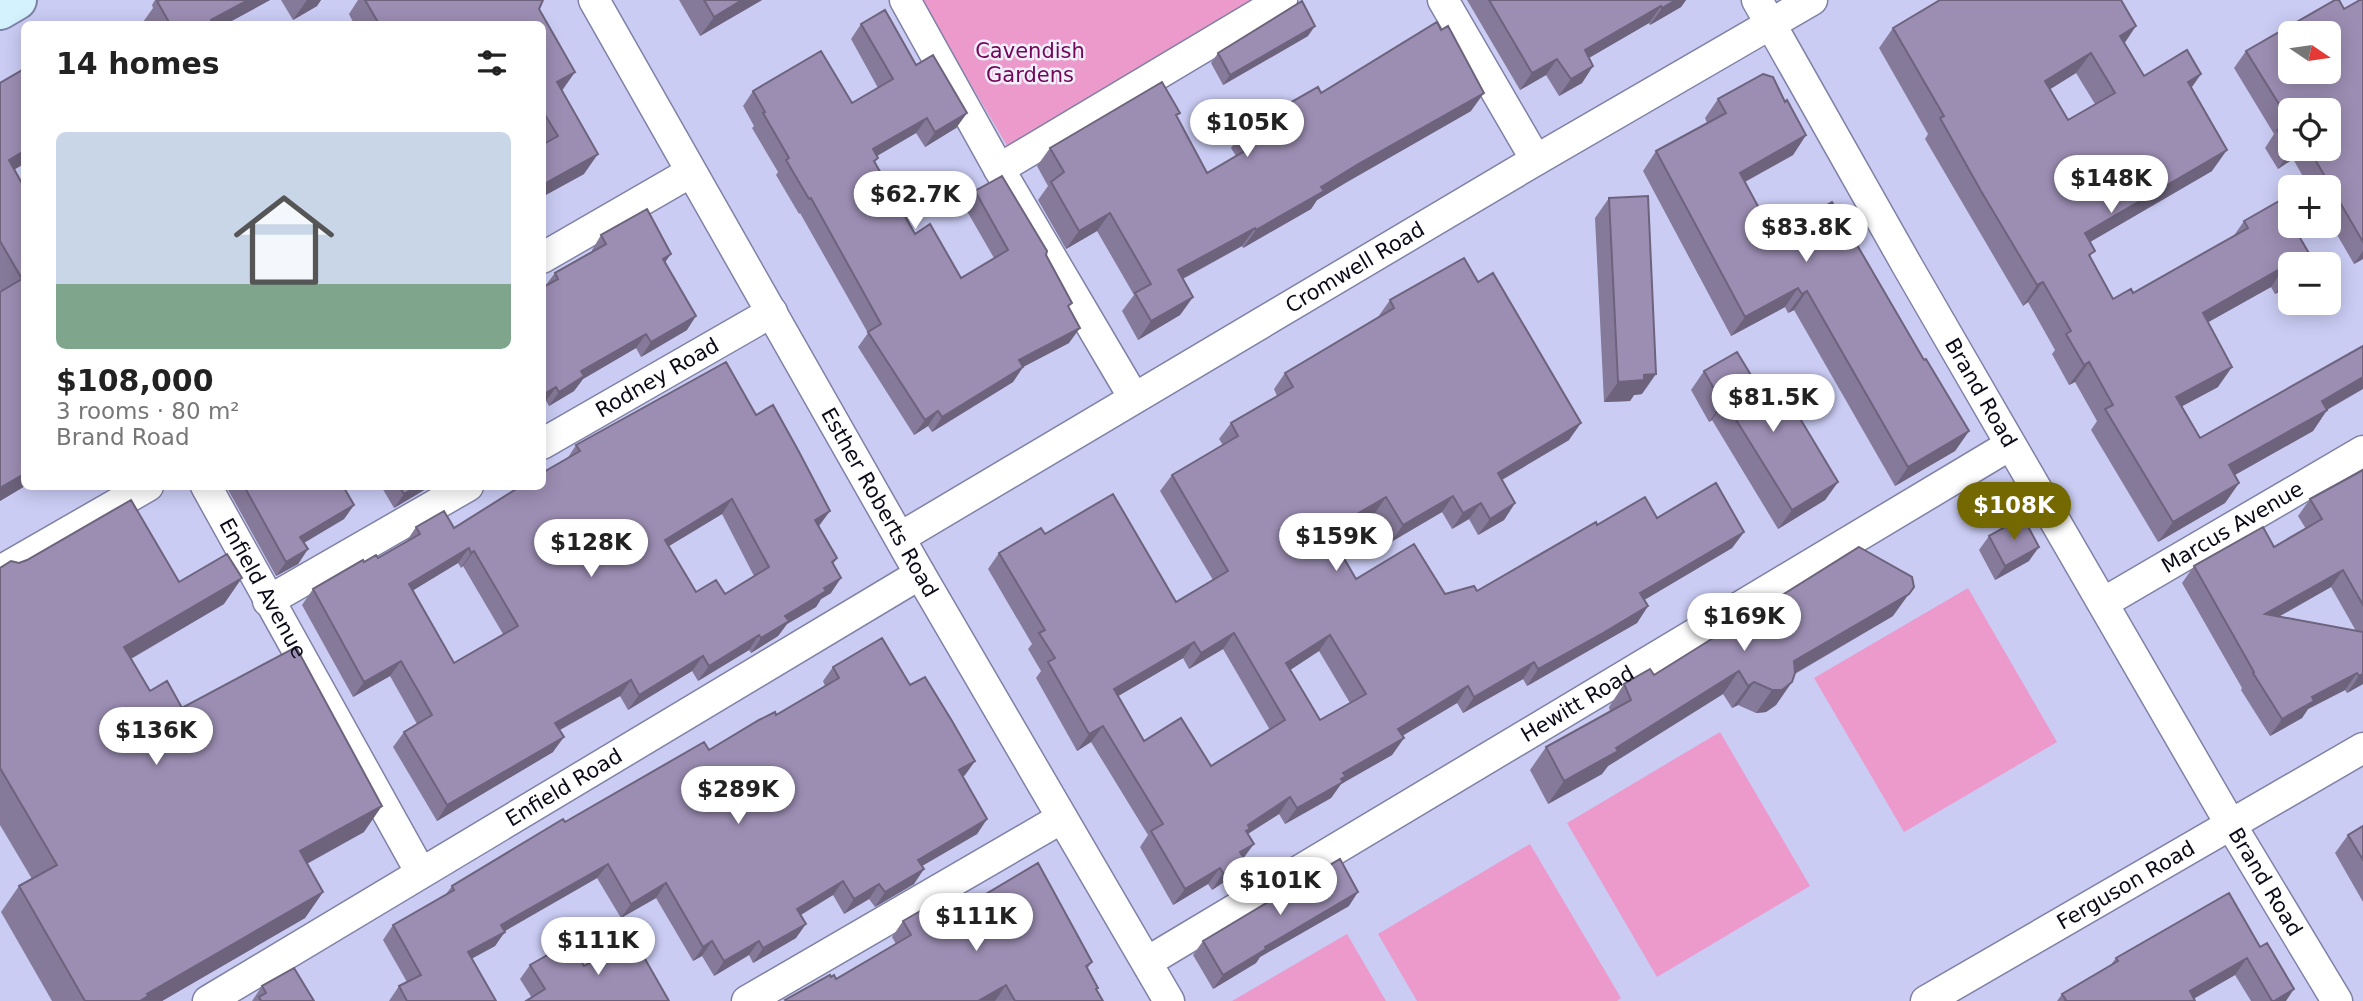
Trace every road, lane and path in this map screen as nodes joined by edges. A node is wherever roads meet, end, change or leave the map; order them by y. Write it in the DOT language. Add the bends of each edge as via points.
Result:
graph roads {
  1 [pos="17,0"];
  2 [pos="594,0"];
  3 [pos="905,0"];
  4 [pos="1282,0"];
  5 [pos="1443,0"];
  6 [pos="1812,0"];
  7 [pos="0,10"];
  8 [pos="1764,12"];
  9 [pos="1536,160"];
  10 [pos="999,169"];
  11 [pos="691,172"];
  12 [pos="546,256"];
  13 [pos="772,313"];
  14 [pos="1134,398"];
  15 [pos="546,442"];
  16 [pos="2010,445"];
  17 [pos="2363,451"];
  18 [pos="141,490"];
  19 [pos="208,490"];
  20 [pos="461,490"];
  21 [pos="901,537"];
  22 [pos="0,571"];
  23 [pos="920,574"];
  24 [pos="268,601"];
  25 [pos="2103,603"];
  26 [pos="2363,748"];
  27 [pos="1062,818"];
  28 [pos="2231,825"];
  29 [pos="421,873"];
  30 [pos="1147,962"];
  31 [pos="208,1001"];
  32 [pos="747,1001"];
  33 [pos="1169,1001"];
  34 [pos="1926,1001"];
  35 [pos="2337,1001"];
  1 -- 7 [label="street"];
  2 -- 11 [label="street, Esther Roberts Road"];
  3 -- 10 [label="street"];
  4 -- 10 [label="street"];
  5 -- 9 [label="street"];
  6 -- 8 [label="street, Cromwell Road"];
  8 -- 9 [label="street, Cromwell Road"];
  8 -- 16 [label="street, Brand Road"];
  9 -- 14 [label="street, Cromwell Road"];
  10 -- 14 [label="street"];
  11 -- 12 [label="street"];
  11 -- 13 [label="street, Esther Roberts Road"];
  13 -- 15 [label="street, Rodney Road"];
  13 -- 21 [label="street, Esther Roberts Road"];
  14 -- 21 [label="street, Cromwell Road"];
  16 -- 25 [label="street, Brand Road"];
  16 -- 30 [label="street, Hewitt Road"];
  17 -- 25 [label="street, Marcus Avenue"];
  18 -- 22 [label="street"];
  19 -- 24 [label="street, Enfield Avenue"];
  20 -- 24 [label="street"];
  21 -- 23 [label="street, Esther Roberts Road"];
  23 -- 27 [label="street, Esther Roberts Road"];
  23 -- 29 [label="street, Enfield Road"];
  24 -- 29 [label="street, Enfield Avenue"];
  25 -- 28 [label="street, Brand Road"];
  26 -- 28 [label="street, Ferguson Road"];
  27 -- 30 [label="street, Esther Roberts Road"];
  27 -- 32 [label="street"];
  28 -- 34 [label="street, Ferguson Road"];
  28 -- 35 [label="street, Brand Road"];
  29 -- 31 [label="street, Enfield Road"];
  30 -- 33 [label="street, Esther Roberts Road"];
}
